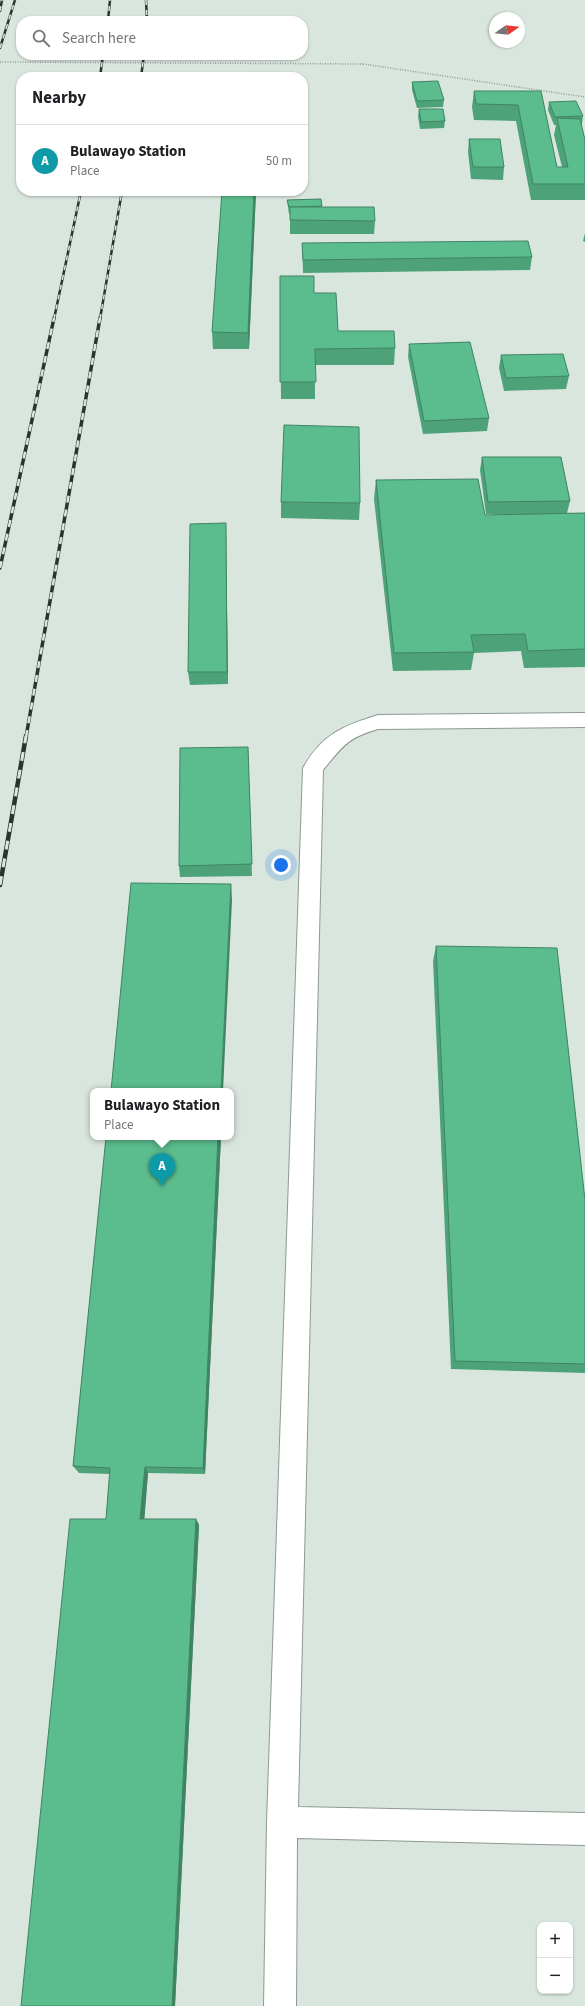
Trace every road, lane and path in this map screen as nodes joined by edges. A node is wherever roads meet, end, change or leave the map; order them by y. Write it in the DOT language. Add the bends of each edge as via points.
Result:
graph roads {
  1 [pos="0,62"];
  2 [pos="585,97"];
  3 [pos="585,720"];
  4 [pos="282,1822"];
  5 [pos="585,1829"];
  6 [pos="280,2006"];
  1 -- 2 [label="path, bridge" via="363,64"];
  3 -- 4 [label="lane" via="378,722 355,729 337,739 313,768"];
  4 -- 5 [label="lane"];
  4 -- 6 [label="lane"];
}
